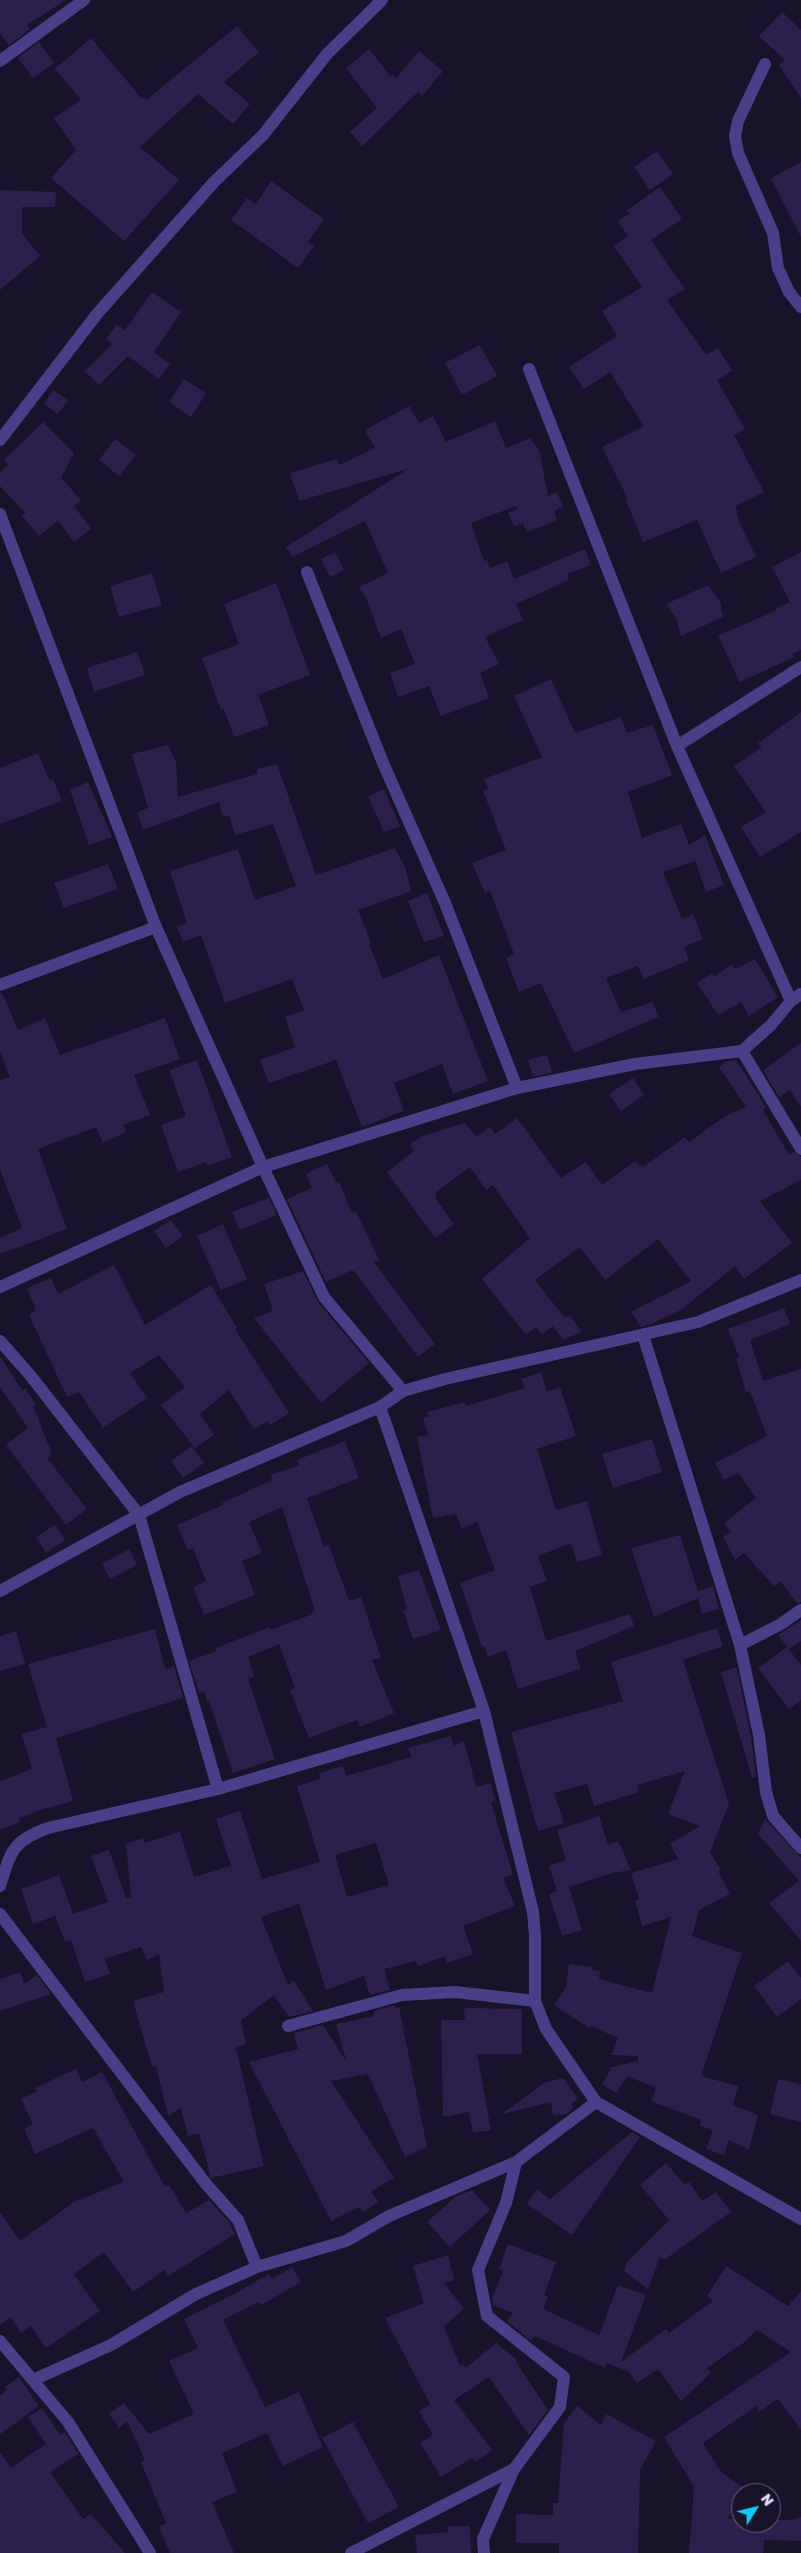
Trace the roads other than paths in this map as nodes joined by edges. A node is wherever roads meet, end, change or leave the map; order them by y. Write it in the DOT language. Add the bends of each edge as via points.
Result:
graph roads {
  1 [pos="84,0"];
  2 [pos="382,0"];
  3 [pos="0,60"];
  4 [pos="765,64"];
  5 [pos="801,307"];
  6 [pos="529,369"];
  7 [pos="0,440"];
  8 [pos="0,514"];
  9 [pos="307,572"];
  10 [pos="801,667"];
  11 [pos="677,746"];
  12 [pos="156,927"];
  13 [pos="0,985"];
  14 [pos="796,997"];
  15 [pos="742,1051"];
  16 [pos="517,1088"];
  17 [pos="801,1149"];
  18 [pos="263,1167"];
  19 [pos="801,1280"];
  20 [pos="0,1287"];
  21 [pos="643,1334"];
  22 [pos="0,1342"];
  23 [pos="402,1391"];
  24 [pos="380,1407"];
  25 [pos="140,1515"];
  26 [pos="0,1591"];
  27 [pos="801,1610"];
  28 [pos="740,1645"];
  29 [pos="484,1711"];
  30 [pos="218,1789"];
  31 [pos="801,1848"];
  32 [pos="0,1886"];
  33 [pos="0,1914"];
  34 [pos="535,2000"];
  35 [pos="288,2026"];
  36 [pos="596,2102"];
  37 [pos="516,2162"];
  38 [pos="801,2219"];
  39 [pos="257,2267"];
  40 [pos="0,2341"];
  41 [pos="33,2380"];
  42 [pos="514,2468"];
  43 [pos="150,2553"];
  44 [pos="350,2553"];
  45 [pos="484,2553"];
  1 -- 3 [label="street"];
  2 -- 7 [label="street" via="327,54 268,129 214,182 97,314"];
  4 -- 5 [label="street" via="738,121 738,153 773,233 778,268 789,292"];
  6 -- 11 [label="street"];
  8 -- 12 [label="street"];
  9 -- 16 [label="street" via="382,763 444,904"];
  10 -- 11 [label="street"];
  11 -- 14 [label="street"];
  12 -- 13 [label="street"];
  12 -- 18 [label="street"];
  14 -- 15 [label="street"];
  15 -- 16 [label="street" via="635,1064"];
  15 -- 17 [label="street"];
  16 -- 18 [label="street"];
  18 -- 20 [label="street"];
  18 -- 23 [label="street" via="324,1297"];
  19 -- 21 [label="street" via="698,1322"];
  21 -- 23 [label="street"];
  21 -- 28 [label="street"];
  22 -- 25 [label="street" via="30,1375"];
  23 -- 24 [label="street"];
  24 -- 25 [label="street" via="180,1492"];
  24 -- 29 [label="street"];
  25 -- 26 [label="street"];
  25 -- 30 [label="street"];
  27 -- 28 [label="street"];
  28 -- 31 [label="street" via="773,1816"];
  29 -- 30 [label="street"];
  29 -- 34 [label="street" via="533,1912"];
  30 -- 32 [label="street" via="48,1828 27,1836 11,1852"];
  33 -- 39 [label="street" via="206,2184 238,2220"];
  34 -- 35 [label="street" via="455,1992 402,1996"];
  34 -- 36 [label="street" via="546,2029"];
  36 -- 37 [label="street"];
  36 -- 38 [label="street"];
  37 -- 39 [label="street" via="389,2216 346,2241"];
  37 -- 42 [label="street" via="506,2203 478,2270 486,2316 564,2377 560,2407"];
  39 -- 41 [label="street" via="196,2294 111,2345"];
  40 -- 41 [label="street"];
  41 -- 43 [label="street" via="68,2422"];
  42 -- 44 [label="street"];
  42 -- 45 [label="street" via="483,2539"];
}
